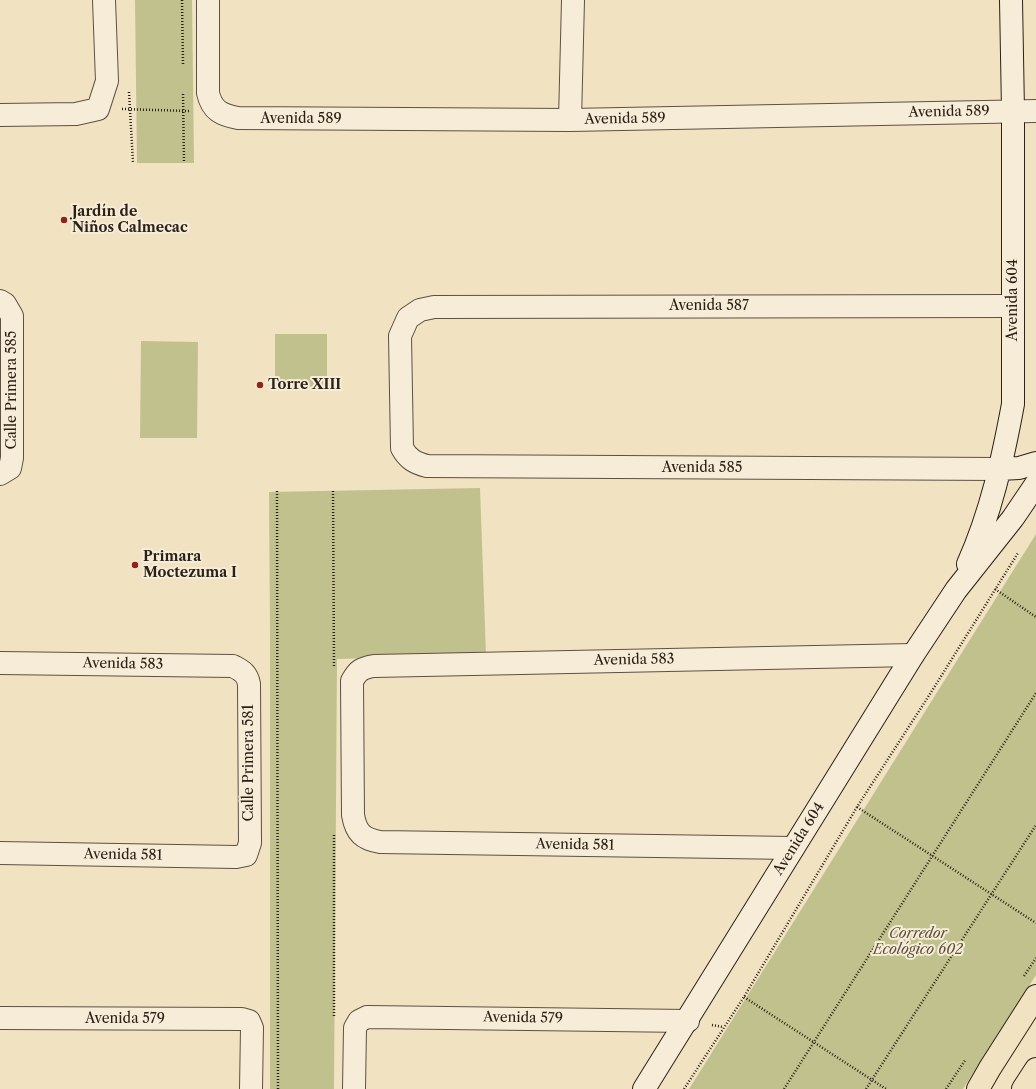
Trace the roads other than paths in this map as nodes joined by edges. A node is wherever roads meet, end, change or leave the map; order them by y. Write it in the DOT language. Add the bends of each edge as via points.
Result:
graph roads {
  1 [pos="104,0"];
  2 [pos="208,0"];
  3 [pos="573,0"];
  4 [pos="1011,0"];
  5 [pos="1013,111"];
  6 [pos="1036,111"];
  7 [pos="0,115"];
  8 [pos="570,120"];
  9 [pos="3,303"];
  10 [pos="1012,306"];
  11 [pos="406,456"];
  12 [pos="1036,463"];
  13 [pos="1000,469"];
  14 [pos="2,473"];
  15 [pos="1036,484"];
  16 [pos="956,590"];
  17 [pos="913,655"];
  18 [pos="0,663"];
  19 [pos="244,672"];
  20 [pos="360,835"];
  21 [pos="793,848"];
  22 [pos="0,853"];
  23 [pos="246,855"];
  24 [pos="1036,996"];
  25 [pos="0,1018"];
  26 [pos="688,1021"];
  27 [pos="1036,1069"];
  28 [pos="251,1089"];
  29 [pos="354,1089"];
  30 [pos="644,1089"];
  31 [pos="978,1089"];
  32 [pos="1023,1089"];
  1 -- 7 [label="street" via="107,81 98,109 76,114"];
  2 -- 8 [label="street, Avenida 589" via="208,93 216,111 226,116"];
  3 -- 8 [label="street"];
  4 -- 5 [label="street, Avenida 604"];
  5 -- 6 [label="street, Avenida 589"];
  5 -- 8 [label="street, Avenida 589"];
  5 -- 10 [label="street, Avenida 604"];
  9 -- 14 [label="street, Calle Primera 585" via="12,316 12,458 10,468"];
  10 -- 11 [label="street, Avenida 587" via="434,306 420,310 408,318 400,336 401,438"];
  10 -- 13 [label="street, Avenida 604" via="1013,404"];
  11 -- 13 [label="street, Avenida 585" via="427,466"];
  12 -- 13 [label="street, Avenida 585" via="1019,468"];
  13 -- 16 [label="street, Avenida 604" via="984,522"];
  15 -- 16 [label="street, Avenida 604" via="1013,518"];
  16 -- 17 [label="street, Avenida 604"];
  17 -- 20 [label="street, Avenida 583" via="365,667 357,672 352,681 351,691 353,815"];
  17 -- 21 [label="street, Avenida 604"];
  18 -- 19 [label="street, Avenida 583" via="232,666"];
  19 -- 23 [label="street, Calle Primera 581" via="248,676 249,684 250,843"];
  20 -- 21 [label="street, Avenida 581" via="368,840 380,842"];
  21 -- 26 [label="street, Avenida 604"];
  22 -- 23 [label="street, Avenida 581" via="236,857"];
  24 -- 31 [label="main road"];
  25 -- 28 [label="street, Avenida 579" via="249,1021 252,1028"];
  26 -- 29 [label="street, Avenida 579" via="367,1016 360,1021 354,1036"];
  26 -- 30 [label="street, Avenida 604"];
  27 -- 32 [label="main road"];
}
